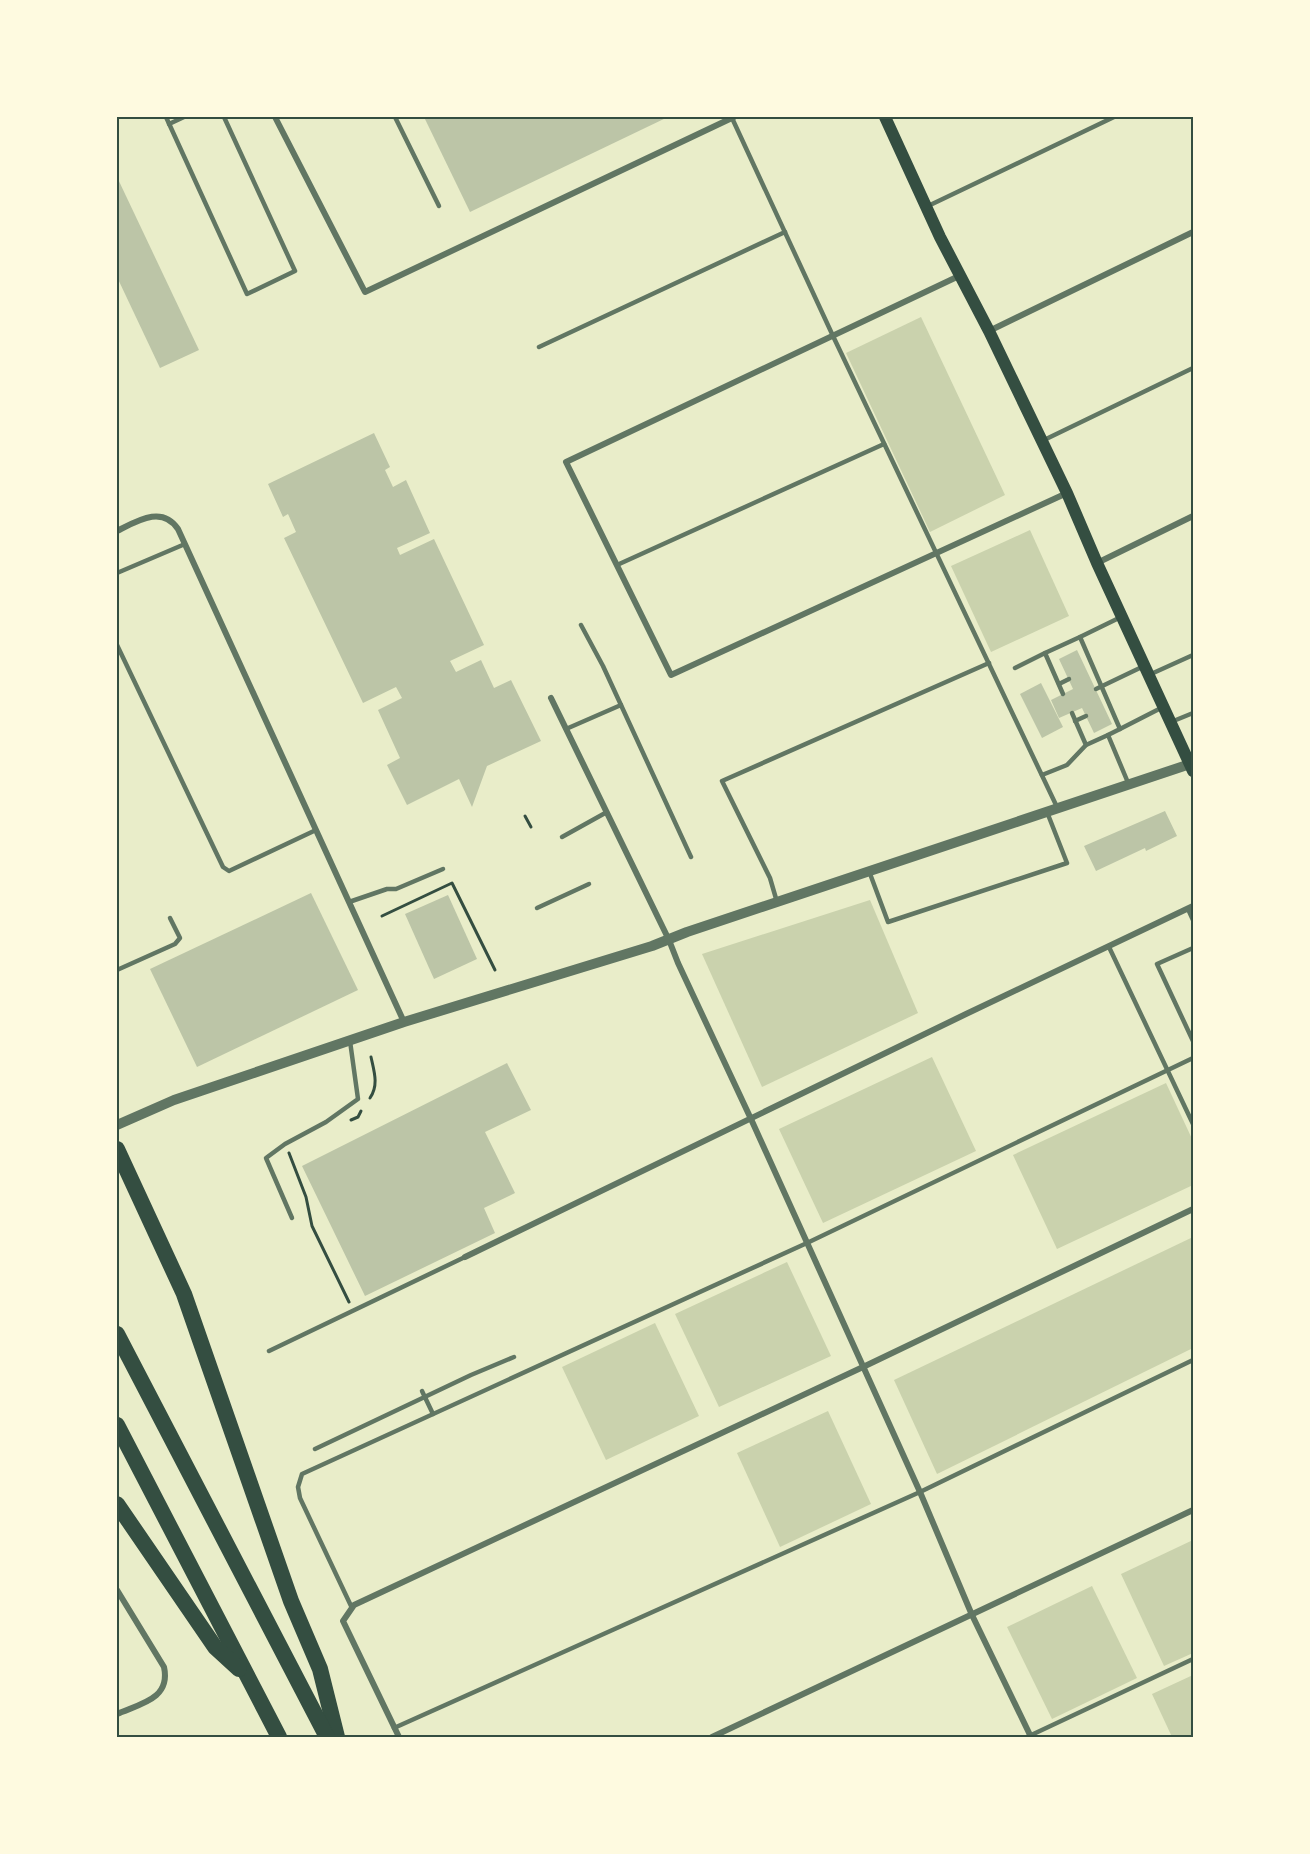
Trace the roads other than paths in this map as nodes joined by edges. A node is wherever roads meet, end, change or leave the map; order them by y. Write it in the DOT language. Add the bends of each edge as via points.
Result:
graph roads {
  1 [pos="166,117"];
  2 [pos="184,117"];
  3 [pos="224,117"];
  4 [pos="275,117"];
  5 [pos="395,117"];
  6 [pos="885,117"];
  7 [pos="1114,117"];
  8 [pos="733,118"];
  9 [pos="169,124"];
  10 [pos="439,206"];
  11 [pos="926,207"];
  12 [pos="785,232"];
  13 [pos="1193,232"];
  14 [pos="959,276"];
  15 [pos="988,331"];
  16 [pos="833,336"];
  17 [pos="539,347"];
  18 [pos="1193,368"];
  19 [pos="1042,441"];
  20 [pos="884,444"];
  21 [pos="1067,493"];
  22 [pos="1193,516"];
  23 [pos="117,531"];
  24 [pos="185,544"];
  25 [pos="936,553"];
  26 [pos="1097,563"];
  27 [pos="617,565"];
  28 [pos="117,573"];
  29 [pos="1122,617"];
  30 [pos="580,625"];
  31 [pos="1080,637"];
  32 [pos="117,645"];
  33 [pos="1045,653"];
  34 [pos="1193,655"];
  35 [pos="988,663"];
  36 [pos="1094,667"];
  37 [pos="1015,668"];
  38 [pos="1087,670"];
  39 [pos="1146,670"];
  40 [pos="1069,679"];
  41 [pos="1059,684"];
  42 [pos="1102,686"];
  43 [pos="1096,689"];
  44 [pos="1063,694"];
  45 [pos="552,698"];
  46 [pos="621,705"];
  47 [pos="1163,707"];
  48 [pos="1072,713"];
  49 [pos="1193,713"];
  50 [pos="1086,716"];
  51 [pos="1075,721"];
  52 [pos="1171,722"];
  53 [pos="566,729"];
  54 [pos="1120,729"];
  55 [pos="1108,735"];
  56 [pos="1086,745"];
  57 [pos="1192,766"];
  58 [pos="1042,775"];
  59 [pos="1129,785"];
  60 [pos="1058,809"];
  61 [pos="607,812"];
  62 [pos="1047,812"];
  63 [pos="316,830"];
  64 [pos="562,837"];
  65 [pos="691,857"];
  66 [pos="443,870"];
  67 [pos="869,871"];
  68 [pos="589,884"];
  69 [pos="349,902"];
  70 [pos="777,902"];
  71 [pos="537,908"];
  72 [pos="1190,908"];
  73 [pos="170,918"];
  74 [pos="1193,920"];
  75 [pos="669,940"];
  76 [pos="1109,947"];
  77 [pos="1193,948"];
  78 [pos="117,970"];
  79 [pos="404,1022"];
  80 [pos="350,1041"];
  81 [pos="1193,1041"];
  82 [pos="1193,1058"];
  83 [pos="1167,1070"];
  84 [pos="751,1119"];
  85 [pos="1193,1124"];
  86 [pos="117,1125"];
  87 [pos="117,1149"];
  88 [pos="1193,1209"];
  89 [pos="292,1218"];
  90 [pos="807,1243"];
  91 [pos="465,1257"];
  92 [pos="117,1334"];
  93 [pos="269,1351"];
  94 [pos="514,1357"];
  95 [pos="1193,1360"];
  96 [pos="864,1367"];
  97 [pos="424,1394"];
  98 [pos="433,1414"];
  99 [pos="117,1425"];
  100 [pos="315,1449"];
  101 [pos="920,1492"];
  102 [pos="117,1504"];
  103 [pos="1193,1510"];
  104 [pos="117,1590"];
  105 [pos="351,1608"];
  106 [pos="972,1615"];
  107 [pos="1193,1659"];
  108 [pos="249,1679"];
  109 [pos="117,1714"];
  110 [pos="394,1728"];
  111 [pos="279,1737"];
  112 [pos="327,1737"];
  113 [pos="337,1737"];
  114 [pos="399,1737"];
  115 [pos="712,1737"];
  116 [pos="1029,1737"];
  1 -- 9 [label="lane"];
  2 -- 9 [label="lane"];
  3 -- 9 [label="lane" via="295,272 247,294"];
  4 -- 8 [label="street" via="365,292"];
  5 -- 10 [label="lane"];
  6 -- 11 [label="main road"];
  7 -- 11 [label="lane"];
  8 -- 12 [label="lane"];
  11 -- 14 [label="main road"];
  12 -- 16 [label="lane"];
  12 -- 17 [label="lane"];
  13 -- 15 [label="street"];
  14 -- 15 [label="main road"];
  14 -- 16 [label="street"];
  15 -- 19 [label="main road"];
  16 -- 20 [label="lane"];
  16 -- 27 [label="street" via="566,462"];
  18 -- 19 [label="lane"];
  19 -- 21 [label="main road"];
  20 -- 25 [label="lane"];
  20 -- 27 [label="lane"];
  21 -- 25 [label="street"];
  21 -- 26 [label="main road"];
  22 -- 26 [label="street"];
  23 -- 24 [label="street" via="144,518 166,518 173,522"];
  24 -- 28 [label="lane"];
  24 -- 63 [label="street"];
  25 -- 27 [label="street" via="671,675"];
  25 -- 35 [label="lane"];
  26 -- 29 [label="main road"];
  29 -- 31 [label="lane"];
  29 -- 39 [label="main road"];
  30 -- 46 [label="lane"];
  31 -- 33 [label="lane"];
  31 -- 36 [label="lane"];
  32 -- 63 [label="lane" via="223,867 229,871"];
  33 -- 37 [label="lane"];
  33 -- 41 [label="lane"];
  34 -- 39 [label="lane"];
  35 -- 58 [label="lane"];
  35 -- 70 [label="lane" via="722,781 770,878"];
  36 -- 38 [label="lane"];
  36 -- 42 [label="lane"];
  39 -- 42 [label="lane"];
  39 -- 47 [label="main road"];
  40 -- 41 [label="lane"];
  41 -- 44 [label="lane"];
  42 -- 43 [label="lane"];
  42 -- 54 [label="lane"];
  45 -- 53 [label="street"];
  46 -- 53 [label="lane"];
  46 -- 65 [label="lane"];
  47 -- 52 [label="main road"];
  47 -- 54 [label="lane"];
  48 -- 51 [label="lane"];
  49 -- 52 [label="lane"];
  50 -- 51 [label="lane"];
  51 -- 56 [label="lane"];
  52 -- 57 [label="main road"];
  53 -- 61 [label="street"];
  54 -- 55 [label="lane"];
  55 -- 56 [label="lane"];
  55 -- 59 [label="lane"];
  56 -- 58 [label="lane" via="1067,765"];
  57 -- 59 [label="street"];
  58 -- 60 [label="lane"];
  59 -- 60 [label="street"];
  60 -- 62 [label="street"];
  61 -- 64 [label="lane"];
  61 -- 75 [label="street"];
  62 -- 67 [label="street"];
  62 -- 67 [label="lane" via="1067,863 888,922"];
  63 -- 69 [label="street"];
  66 -- 69 [label="lane" via="396,890 387,889"];
  67 -- 70 [label="street"];
  68 -- 71 [label="lane"];
  69 -- 79 [label="street"];
  70 -- 75 [label="street"];
  72 -- 74 [label="lane"];
  72 -- 76 [label="street"];
  73 -- 78 [label="lane" via="180,938 175,944"];
  75 -- 79 [label="street"];
  75 -- 84 [label="street"];
  76 -- 83 [label="lane"];
  76 -- 84 [label="street"];
  77 -- 81 [label="lane" via="1157,964"];
  79 -- 80 [label="street"];
  80 -- 86 [label="street" via="174,1100"];
  80 -- 89 [label="lane" via="358,1099 266,1158"];
  82 -- 83 [label="lane"];
  83 -- 85 [label="lane"];
  83 -- 90 [label="lane"];
  84 -- 90 [label="street"];
  84 -- 91 [label="street"];
  87 -- 113 [label="highway" via="184,1294 291,1601 320,1670"];
  88 -- 96 [label="street"];
  90 -- 96 [label="street"];
  90 -- 98 [label="lane"];
  91 -- 93 [label="lane"];
  92 -- 112 [label="highway"];
  94 -- 97 [label="lane"];
  95 -- 101 [label="lane"];
  96 -- 101 [label="street"];
  96 -- 105 [label="street"];
  97 -- 98 [label="lane"];
  97 -- 100 [label="lane"];
  98 -- 105 [label="lane" via="302,1474 300,1498"];
  99 -- 108 [label="highway"];
  101 -- 106 [label="street"];
  101 -- 110 [label="lane"];
  102 -- 108 [label="highway" via="215,1647"];
  103 -- 106 [label="street"];
  104 -- 109 [label="street" via="164,1667 166,1678 165,1686 154,1697"];
  105 -- 110 [label="street" via="343,1621"];
  106 -- 115 [label="street"];
  106 -- 116 [label="street"];
  107 -- 116 [label="lane"];
  108 -- 111 [label="highway"];
  110 -- 114 [label="street"];
}
